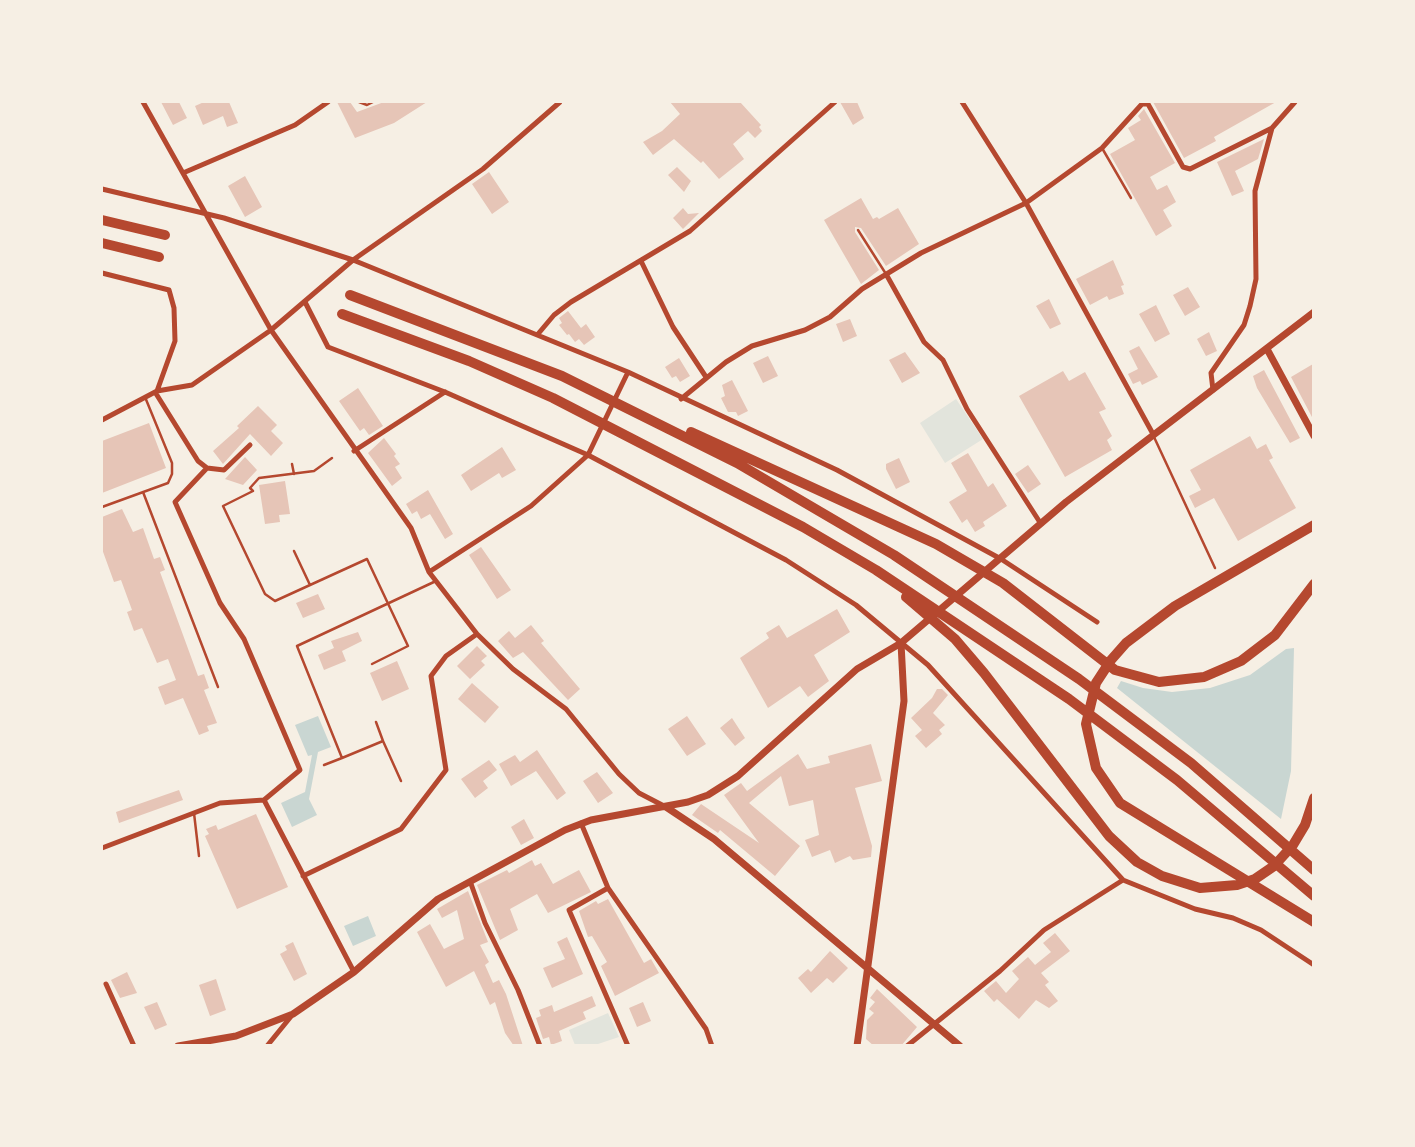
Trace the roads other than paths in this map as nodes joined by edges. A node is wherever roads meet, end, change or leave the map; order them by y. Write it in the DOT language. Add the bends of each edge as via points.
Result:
graph roads {
  1 [pos="143,102"];
  2 [pos="328,102"];
  3 [pos="359,102"];
  4 [pos="373,102"];
  5 [pos="560,102"];
  6 [pos="835,102"];
  7 [pos="962,102"];
  8 [pos="1295,102"];
  9 [pos="1145,103"];
  10 [pos="1272,128"];
  11 [pos="1102,148"];
  12 [pos="183,173"];
  13 [pos="102,189"];
  14 [pos="1131,198"];
  15 [pos="1026,202"];
  16 [pos="203,212"];
  17 [pos="102,220"];
  18 [pos="858,230"];
  19 [pos="166,235"];
  20 [pos="102,243"];
  21 [pos="159,257"];
  22 [pos="353,260"];
  23 [pos="641,261"];
  24 [pos="102,273"];
  25 [pos="886,274"];
  26 [pos="350,295"];
  27 [pos="305,302"];
  28 [pos="1314,312"];
  29 [pos="342,314"];
  30 [pos="271,330"];
  31 [pos="538,334"];
  32 [pos="1267,349"];
  33 [pos="628,372"];
  34 [pos="562,376"];
  35 [pos="706,377"];
  36 [pos="1213,390"];
  37 [pos="157,391"];
  38 [pos="445,392"];
  39 [pos="145,397"];
  40 [pos="681,400"];
  41 [pos="102,420"];
  42 [pos="1153,434"];
  43 [pos="1314,436"];
  44 [pos="250,445"];
  45 [pos="354,451"];
  46 [pos="590,452"];
  47 [pos="332,457"];
  48 [pos="292,464"];
  49 [pos="207,468"];
  50 [pos="294,474"];
  51 [pos="143,492"];
  52 [pos="221,501"];
  53 [pos="223,506"];
  54 [pos="102,507"];
  55 [pos="1041,524"];
  56 [pos="1314,524"];
  57 [pos="294,551"];
  58 [pos="1001,559"];
  59 [pos="1215,568"];
  60 [pos="876,570"];
  61 [pos="429,572"];
  62 [pos="436,582"];
  63 [pos="1314,584"];
  64 [pos="310,585"];
  65 [pos="388,604"];
  66 [pos="1097,622"];
  67 [pos="477,634"];
  68 [pos="901,643"];
  69 [pos="372,664"];
  70 [pos="218,687"];
  71 [pos="376,722"];
  72 [pos="383,741"];
  73 [pos="342,758"];
  74 [pos="324,765"];
  75 [pos="401,781"];
  76 [pos="1314,798"];
  77 [pos="264,800"];
  78 [pos="666,807"];
  79 [pos="194,813"];
  80 [pos="581,823"];
  81 [pos="102,848"];
  82 [pos="199,856"];
  83 [pos="1314,870"];
  84 [pos="303,876"];
  85 [pos="1123,880"];
  86 [pos="470,881"];
  87 [pos="608,888"];
  88 [pos="1314,896"];
  89 [pos="1314,922"];
  90 [pos="1314,965"];
  91 [pos="867,969"];
  92 [pos="354,972"];
  93 [pos="106,984"];
  94 [pos="293,1014"];
  95 [pos="932,1025"];
  96 [pos="134,1045"];
  97 [pos="178,1045"];
  98 [pos="267,1045"];
  99 [pos="540,1045"];
  100 [pos="628,1045"];
  101 [pos="712,1045"];
  102 [pos="857,1045"];
  103 [pos="907,1045"];
  104 [pos="960,1045"];
  1 -- 12 [label="street"];
  2 -- 12 [label="street" via="295,125"];
  3 -- 4 [label="lane"];
  5 -- 22 [label="street" via="483,169"];
  6 -- 23 [label="street" via="690,231"];
  7 -- 15 [label="street"];
  8 -- 10 [label="street"];
  9 -- 10 [label="street" via="1183,167 1190,169"];
  9 -- 11 [label="street"];
  10 -- 36 [label="street" via="1255,191 1256,279 1250,306 1244,325 1211,373"];
  11 -- 14 [label="lane"];
  11 -- 15 [label="street"];
  12 -- 16 [label="street"];
  13 -- 16 [label="street"];
  15 -- 25 [label="street"];
  15 -- 42 [label="street"];
  16 -- 22 [label="street"];
  16 -- 30 [label="street"];
  17 -- 19 [label="highway"];
  18 -- 25 [label="lane"];
  20 -- 21 [label="highway"];
  22 -- 27 [label="street"];
  22 -- 31 [label="street"];
  23 -- 31 [label="street" via="571,302"];
  23 -- 35 [label="street" via="673,327"];
  24 -- 37 [label="street" via="169,290 175,341"];
  25 -- 35 [label="street" via="830,317 752,346"];
  25 -- 55 [label="street"];
  26 -- 34 [label="highway"];
  27 -- 30 [label="street"];
  27 -- 38 [label="street" via="328,347"];
  28 -- 32 [label="street"];
  29 -- 60 [label="highway" via="553,398 803,527"];
  30 -- 37 [label="street" via="192,385"];
  30 -- 45 [label="street"];
  31 -- 33 [label="street"];
  32 -- 36 [label="street"];
  32 -- 43 [label="street"];
  33 -- 40 [label="street"];
  33 -- 46 [label="street"];
  34 -- 63 [label="highway" via="936,544 1003,583 1115,670 1158,682 1203,677 1241,662 1275,635"];
  34 -- 83 [label="highway" via="737,463 986,614 1191,763"];
  35 -- 40 [label="street"];
  36 -- 42 [label="street"];
  37 -- 39 [label="street"];
  37 -- 49 [label="street" via="198,461"];
  38 -- 45 [label="street"];
  38 -- 46 [label="street"];
  39 -- 41 [label="street"];
  39 -- 51 [label="lane" via="172,463 172,474 168,483"];
  40 -- 58 [label="street" via="836,470"];
  42 -- 55 [label="street"];
  42 -- 59 [label="lane"];
  44 -- 49 [label="street" via="224,470"];
  45 -- 61 [label="street" via="411,528"];
  46 -- 61 [label="street" via="531,506"];
  46 -- 68 [label="street" via="786,560 856,605"];
  47 -- 50 [label="lane" via="314,471"];
  48 -- 50 [label="lane"];
  49 -- 77 [label="street" via="176,502 220,603 244,639 300,770"];
  50 -- 53 [label="lane" via="259,478 250,488 253,491"];
  51 -- 54 [label="lane"];
  51 -- 70 [label="lane"];
  52 -- 53 [label="lane"];
  53 -- 64 [label="lane" via="265,594 275,601"];
  55 -- 58 [label="street"];
  56 -- 89 [label="highway" via="1185,600 1126,643 1096,683 1089,706 1088,739 1096,768 1120,803"];
  57 -- 64 [label="lane"];
  58 -- 66 [label="street"];
  58 -- 68 [label="street"];
  60 -- 76 [label="highway" via="955,639 1109,836 1137,862 1162,876 1181,884 1220,888 1255,879 1293,845"];
  60 -- 88 [label="highway" via="1090,715 1177,780"];
  61 -- 62 [label="street"];
  62 -- 65 [label="lane"];
  62 -- 67 [label="street"];
  64 -- 65 [label="lane" via="367,559"];
  65 -- 69 [label="lane" via="408,646"];
  65 -- 73 [label="lane" via="297,646"];
  67 -- 78 [label="street" via="513,669 566,709 639,793"];
  67 -- 84 [label="street" via="446,656 431,676 446,770 401,829"];
  68 -- 78 [label="street" via="857,669 738,776 708,795"];
  68 -- 85 [label="street" via="996,737"];
  68 -- 91 [label="street" via="904,701"];
  71 -- 72 [label="lane"];
  72 -- 73 [label="lane"];
  72 -- 75 [label="lane"];
  73 -- 74 [label="lane"];
  77 -- 79 [label="street" via="220,803"];
  77 -- 84 [label="street"];
  78 -- 80 [label="street"];
  78 -- 91 [label="street" via="714,839"];
  79 -- 81 [label="street"];
  79 -- 82 [label="lane"];
  80 -- 86 [label="street"];
  80 -- 87 [label="street"];
  84 -- 92 [label="street"];
  85 -- 90 [label="street" via="1261,930"];
  85 -- 95 [label="street" via="1044,930"];
  86 -- 92 [label="street" via="421,912"];
  86 -- 99 [label="street"];
  87 -- 100 [label="street" via="569,910"];
  87 -- 101 [label="street" via="706,1029"];
  91 -- 95 [label="street"];
  91 -- 102 [label="street"];
  92 -- 94 [label="street"];
  93 -- 96 [label="street"];
  94 -- 97 [label="street" via="236,1036"];
  94 -- 98 [label="street"];
  95 -- 103 [label="street"];
  95 -- 104 [label="street"];
}
